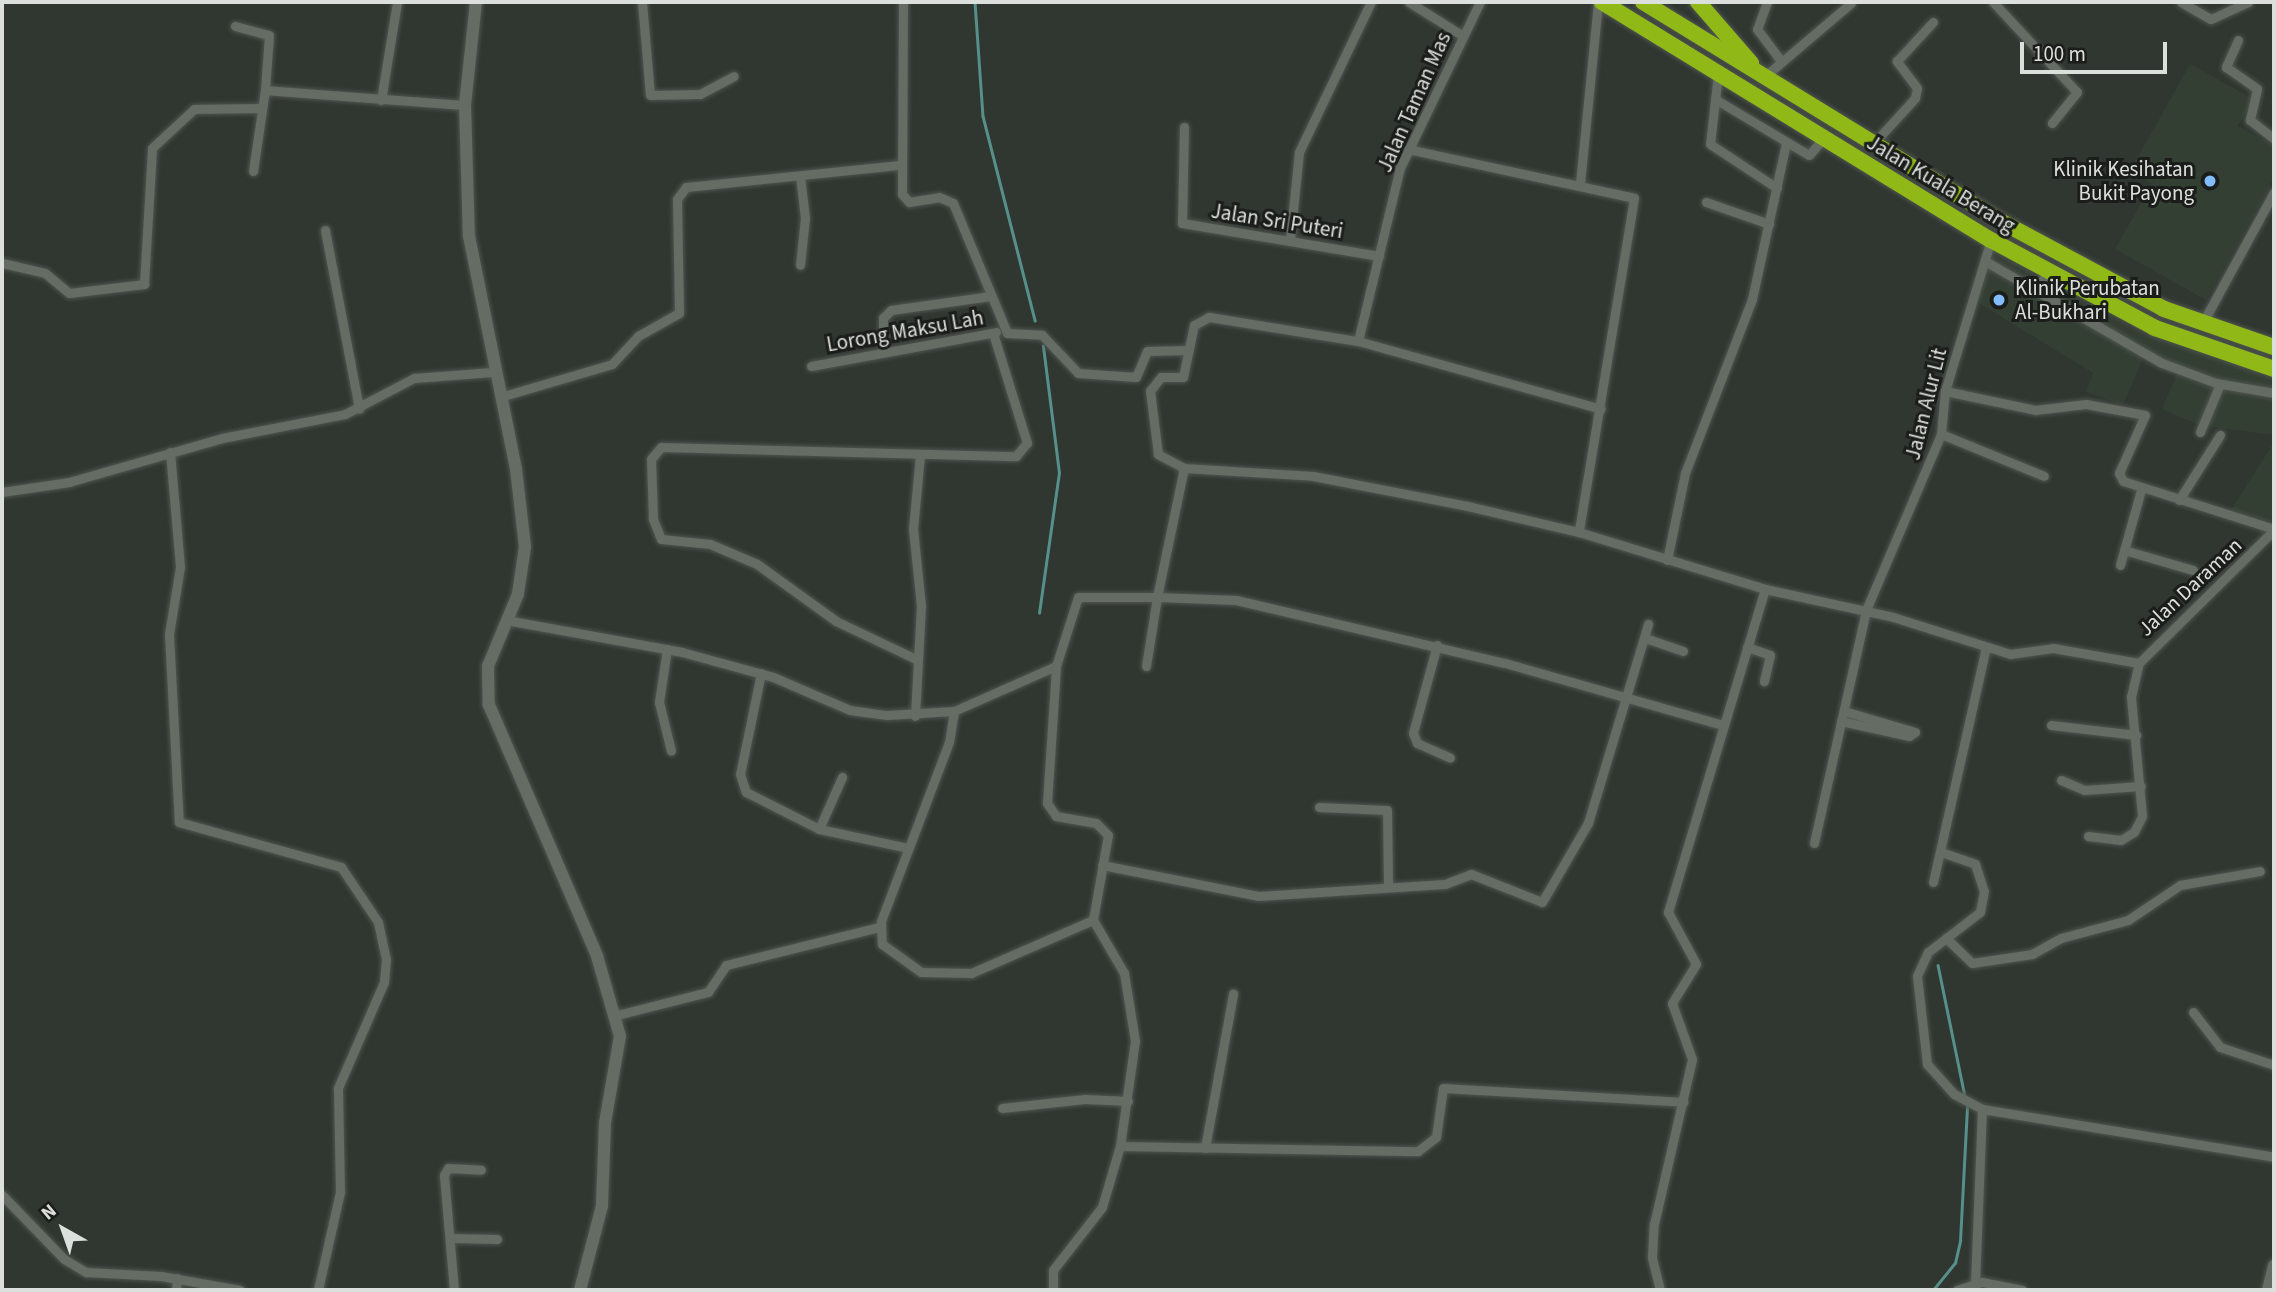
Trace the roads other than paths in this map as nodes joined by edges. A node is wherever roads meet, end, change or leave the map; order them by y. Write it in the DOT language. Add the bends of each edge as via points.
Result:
graph roads {
  1 [pos="397,2"];
  2 [pos="476,2"];
  3 [pos="642,2"];
  4 [pos="903,2"];
  5 [pos="1371,2"];
  6 [pos="1409,2"];
  7 [pos="1480,2"];
  8 [pos="1600,2"];
  9 [pos="1698,2"];
  10 [pos="1767,2"];
  11 [pos="1993,2"];
  12 [pos="2181,2"];
  13 [pos="2248,2"];
  14 [pos="1648,3"];
  15 [pos="1851,3"];
  16 [pos="1933,22"];
  17 [pos="235,26"];
  18 [pos="1463,36"];
  19 [pos="2238,40"];
  20 [pos="1665,41"];
  21 [pos="1781,61"];
  22 [pos="1718,74"];
  23 [pos="734,76"];
  24 [pos="1763,76"];
  25 [pos="265,90"];
  26 [pos="1715,99"];
  27 [pos="381,100"];
  28 [pos="465,105"];
  29 [pos="260,108"];
  30 [pos="2052,123"];
  31 [pos="1184,127"];
  32 [pos="1823,139"];
  33 [pos="2274,139"];
  34 [pos="1786,143"];
  35 [pos="1873,144"];
  36 [pos="1408,149"];
  37 [pos="898,166"];
  38 [pos="253,171"];
  39 [pos="800,176"];
  40 [pos="1580,183"];
  41 [pos="1777,188"];
  42 [pos="2274,192"];
  43 [pos="1706,202"];
  44 [pos="1769,225"];
  45 [pos="325,230"];
  46 [pos="1290,239"];
  47 [pos="1991,240"];
  48 [pos="1379,256"];
  49 [pos="1985,261"];
  50 [pos="2,263"];
  51 [pos="800,265"];
  52 [pos="2048,271"];
  53 [pos="2036,290"];
  54 [pos="991,296"];
  55 [pos="2201,326"];
  56 [pos="1005,331"];
  57 [pos="993,332"];
  58 [pos="1358,341"];
  59 [pos="2274,347"];
  60 [pos="1189,350"];
  61 [pos="883,351"];
  62 [pos="811,366"];
  63 [pos="2274,369"];
  64 [pos="493,372"];
  65 [pos="2220,384"];
  66 [pos="1945,391"];
  67 [pos="2274,393"];
  68 [pos="500,397"];
  69 [pos="359,409"];
  70 [pos="1601,409"];
  71 [pos="2200,432"];
  72 [pos="1941,434"];
  73 [pos="2220,435"];
  74 [pos="170,452"];
  75 [pos="920,455"];
  76 [pos="1184,468"];
  77 [pos="2044,476"];
  78 [pos="2141,490"];
  79 [pos="2,492"];
  80 [pos="2179,500"];
  81 [pos="2274,530"];
  82 [pos="1579,532"];
  83 [pos="2124,550"];
  84 [pos="1667,560"];
  85 [pos="2120,565"];
  86 [pos="2193,570"];
  87 [pos="1765,589"];
  88 [pos="1157,597"];
  89 [pos="1866,610"];
  90 [pos="506,620"];
  91 [pos="1648,624"];
  92 [pos="1648,639"];
  93 [pos="1437,645"];
  94 [pos="1747,648"];
  95 [pos="1986,648"];
  96 [pos="667,649"];
  97 [pos="1683,651"];
  98 [pos="918,660"];
  99 [pos="2139,663"];
  100 [pos="1056,666"];
  101 [pos="1146,666"];
  102 [pos="761,674"];
  103 [pos="1764,681"];
  104 [pos="1630,697"];
  105 [pos="954,710"];
  106 [pos="915,716"];
  107 [pos="1843,716"];
  108 [pos="1723,725"];
  109 [pos="2051,725"];
  110 [pos="2136,735"];
  111 [pos="671,751"];
  112 [pos="1450,758"];
  113 [pos="842,777"];
  114 [pos="2061,780"];
  115 [pos="2141,786"];
  116 [pos="1318,807"];
  117 [pos="819,829"];
  118 [pos="2088,836"];
  119 [pos="1814,844"];
  120 [pos="904,847"];
  121 [pos="1941,852"];
  122 [pos="1102,865"];
  123 [pos="2260,871"];
  124 [pos="1933,882"];
  125 [pos="1388,886"];
  126 [pos="1093,920"];
  127 [pos="880,927"];
  128 [pos="1946,937"];
  129 [pos="1233,994"];
  130 [pos="2193,1012"];
  131 [pos="617,1015"];
  132 [pos="2274,1065"];
  133 [pos="1128,1101"];
  134 [pos="1684,1102"];
  135 [pos="1002,1108"];
  136 [pos="1982,1109"];
  137 [pos="1120,1146"];
  138 [pos="1205,1148"];
  139 [pos="2274,1157"];
  140 [pos="481,1170"];
  141 [pos="2,1195"];
  142 [pos="452,1238"];
  143 [pos="497,1239"];
  144 [pos="2274,1266"];
  145 [pos="177,1278"];
  146 [pos="1975,1283"];
  147 [pos="176,1290"];
  148 [pos="240,1290"];
  149 [pos="318,1290"];
  150 [pos="454,1290"];
  151 [pos="580,1290"];
  152 [pos="1053,1290"];
  153 [pos="1660,1290"];
  154 [pos="1957,1290"];
  155 [pos="2022,1290"];
  156 [pos="2268,1290"];
  1 -- 27 [label="street"];
  2 -- 28 [label="street"];
  3 -- 23 [label="street" via="650,95 700,94"];
  4 -- 37 [label="street"];
  5 -- 46 [label="street" via="1299,152"];
  6 -- 18 [label="street"];
  7 -- 18 [label="street, Jalan Taman Mas"];
  8 -- 20 [label="highway, Jalan Kuala Berang"];
  8 -- 40 [label="street"];
  9 -- 24 [label="highway"];
  10 -- 21 [label="street" via="1757,29"];
  11 -- 30 [label="street" via="2077,92"];
  12 -- 13 [label="street" via="2211,19"];
  14 -- 20 [label="highway" via="1646,21"];
  14 -- 24 [label="highway, Jalan Kuala Berang"];
  15 -- 21 [label="street"];
  16 -- 35 [label="street" via="1896,61 1917,88 1915,98"];
  17 -- 25 [label="street" via="269,34"];
  18 -- 36 [label="street, Jalan Taman Mas"];
  19 -- 33 [label="street" via="2226,67 2257,89 2250,120"];
  20 -- 22 [label="highway, Jalan Kuala Berang"];
  21 -- 24 [label="street"];
  22 -- 26 [label="street"];
  22 -- 32 [label="highway, Jalan Kuala Berang"];
  24 -- 35 [label="highway, Jalan Kuala Berang"];
  25 -- 27 [label="street"];
  25 -- 29 [label="street"];
  26 -- 34 [label="street"];
  26 -- 41 [label="street" via="1710,144"];
  27 -- 28 [label="street"];
  28 -- 64 [label="street" via="468,236"];
  29 -- 38 [label="street"];
  29 -- 50 [label="street" via="194,109 152,148 144,284 69,293 45,273"];
  31 -- 46 [label="street, Jalan Sri Puteri" via="1182,223"];
  32 -- 34 [label="street" via="1812,155"];
  32 -- 47 [label="highway, Jalan Kuala Berang"];
  34 -- 41 [label="street"];
  35 -- 55 [label="highway, Jalan Kuala Berang" via="2002,222"];
  36 -- 40 [label="street"];
  36 -- 48 [label="street, Jalan Taman Mas"];
  37 -- 39 [label="street"];
  37 -- 54 [label="street" via="905,199 944,197 953,203"];
  39 -- 51 [label="street" via="806,218"];
  39 -- 68 [label="street" via="681,190 679,313 635,338 612,364"];
  40 -- 70 [label="street" via="1626,191 1636,203"];
  41 -- 44 [label="street"];
  42 -- 55 [label="street"];
  43 -- 44 [label="street"];
  44 -- 84 [label="street" via="1737,347 1685,473"];
  45 -- 69 [label="street"];
  46 -- 48 [label="street, Jalan Sri Puteri"];
  47 -- 49 [label="street, Jalan Alur Lit"];
  47 -- 52 [label="highway, Jalan Kuala Berang"];
  48 -- 58 [label="street, Jalan Taman Mas"];
  49 -- 53 [label="street"];
  49 -- 66 [label="street, Jalan Alur Lit"];
  52 -- 53 [label="street"];
  52 -- 63 [label="highway, Jalan Kuala Berang" via="2193,345"];
  53 -- 65 [label="street" via="2120,342"];
  54 -- 56 [label="street"];
  54 -- 61 [label="street" via="891,310 883,318"];
  55 -- 59 [label="highway, Jalan Kuala Berang"];
  56 -- 57 [label="street, Lorong Maksu Lah"];
  56 -- 60 [label="street, Lorong Maksu Lah" via="1042,335 1078,373 1136,377 1147,351"];
  57 -- 61 [label="street, Lorong Maksu Lah"];
  57 -- 75 [label="street" via="1024,450 1016,456"];
  58 -- 60 [label="street" via="1209,317 1194,325"];
  58 -- 70 [label="street"];
  60 -- 76 [label="street" via="1183,377 1161,377 1150,391 1158,454"];
  61 -- 62 [label="street, Lorong Maksu Lah"];
  64 -- 68 [label="street"];
  64 -- 69 [label="street" via="414,378"];
  65 -- 67 [label="street"];
  65 -- 71 [label="street"];
  66 -- 72 [label="street, Jalan Alur Lit"];
  66 -- 78 [label="street" via="2035,410 2086,404 2145,415 2119,474"];
  68 -- 90 [label="street" via="525,547 520,585"];
  69 -- 74 [label="street"];
  70 -- 82 [label="street"];
  72 -- 77 [label="street"];
  72 -- 89 [label="street, Jalan Alur Lit"];
  73 -- 80 [label="street"];
  74 -- 79 [label="street" via="69,482"];
  74 -- 149 [label="street" via="180,567 169,634 178,822 341,867 378,922 386,959 384,982 338,1088 340,1192"];
  75 -- 98 [label="street" via="913,529 921,606"];
  75 -- 98 [label="street" via="661,447 651,458 653,519 661,539 710,544 757,564 836,621"];
  76 -- 82 [label="street" via="1313,476"];
  76 -- 88 [label="street"];
  78 -- 80 [label="street"];
  78 -- 83 [label="street"];
  80 -- 81 [label="street"];
  81 -- 99 [label="street, Jalan Daraman"];
  82 -- 84 [label="street"];
  83 -- 85 [label="street"];
  83 -- 86 [label="street"];
  84 -- 87 [label="street"];
  87 -- 89 [label="street"];
  87 -- 94 [label="street"];
  88 -- 93 [label="street" via="1261,604"];
  88 -- 100 [label="street" via="1078,597"];
  88 -- 101 [label="street"];
  89 -- 95 [label="street"];
  89 -- 107 [label="street, Jalan Alur Lit"];
  90 -- 96 [label="street"];
  90 -- 131 [label="street" via="488,666 492,714"];
  91 -- 92 [label="street"];
  92 -- 97 [label="street"];
  92 -- 104 [label="street"];
  93 -- 104 [label="street"];
  93 -- 112 [label="street" via="1413,733 1418,743"];
  94 -- 103 [label="street" via="1770,655"];
  94 -- 108 [label="street"];
  95 -- 99 [label="street" via="2016,654 2053,648"];
  95 -- 121 [label="street"];
  96 -- 102 [label="street"];
  96 -- 111 [label="street" via="659,702"];
  98 -- 106 [label="street"];
  99 -- 110 [label="street, Jalan Daraman" via="2130,697"];
  100 -- 105 [label="street"];
  100 -- 122 [label="street" via="1047,803 1056,816 1106,829"];
  102 -- 106 [label="street" via="850,710"];
  102 -- 117 [label="street" via="742,785 757,802"];
  104 -- 108 [label="street"];
  104 -- 125 [label="street" via="1584,833 1546,900 1531,901 1476,874 1445,884"];
  105 -- 106 [label="street"];
  105 -- 120 [label="street" via="949,742"];
  107 -- 107 [label="street" via="1915,732 1909,736"];
  107 -- 119 [label="street, Jalan Alur Lit"];
  108 -- 134 [label="street" via="1668,912 1696,964 1672,1003 1692,1059"];
  109 -- 110 [label="street"];
  110 -- 115 [label="street, Jalan Daraman"];
  113 -- 117 [label="street"];
  114 -- 115 [label="street" via="2084,790"];
  115 -- 118 [label="street, Jalan Daraman" via="2142,816 2134,832 2121,839"];
  116 -- 125 [label="street" via="1387,810"];
  117 -- 120 [label="street"];
  120 -- 127 [label="street"];
  121 -- 124 [label="street"];
  121 -- 128 [label="street" via="1975,864 1984,891 1980,912"];
  122 -- 125 [label="street" via="1258,896"];
  122 -- 126 [label="street"];
  123 -- 128 [label="street" via="2180,885 2128,920 2061,938 2032,954 1972,963"];
  126 -- 127 [label="street" via="983,971 942,974 898,960 883,943"];
  126 -- 133 [label="street" via="1130,989 1135,1041"];
  127 -- 131 [label="street" via="726,965 708,992"];
  128 -- 136 [label="street" via="1920,963 1917,976 1927,1064 1954,1094"];
  129 -- 138 [label="street"];
  130 -- 132 [label="street" via="2220,1047"];
  131 -- 151 [label="street" via="621,1053 605,1123 602,1206"];
  133 -- 135 [label="street" via="1085,1098"];
  133 -- 137 [label="street"];
  134 -- 138 [label="street" via="1443,1088 1436,1137 1425,1149"];
  134 -- 153 [label="street" via="1654,1224 1652,1256"];
  136 -- 139 [label="street" via="2138,1130"];
  136 -- 146 [label="street"];
  137 -- 138 [label="street"];
  137 -- 152 [label="street" via="1102,1207 1053,1270"];
  140 -- 142 [label="street" via="446,1170"];
  141 -- 145 [label="street" via="64,1259 86,1272"];
  142 -- 143 [label="street"];
  142 -- 150 [label="street"];
  144 -- 156 [label="street"];
  145 -- 147 [label="street"];
  145 -- 148 [label="street"];
  146 -- 154 [label="street"];
  146 -- 155 [label="street"];
}
